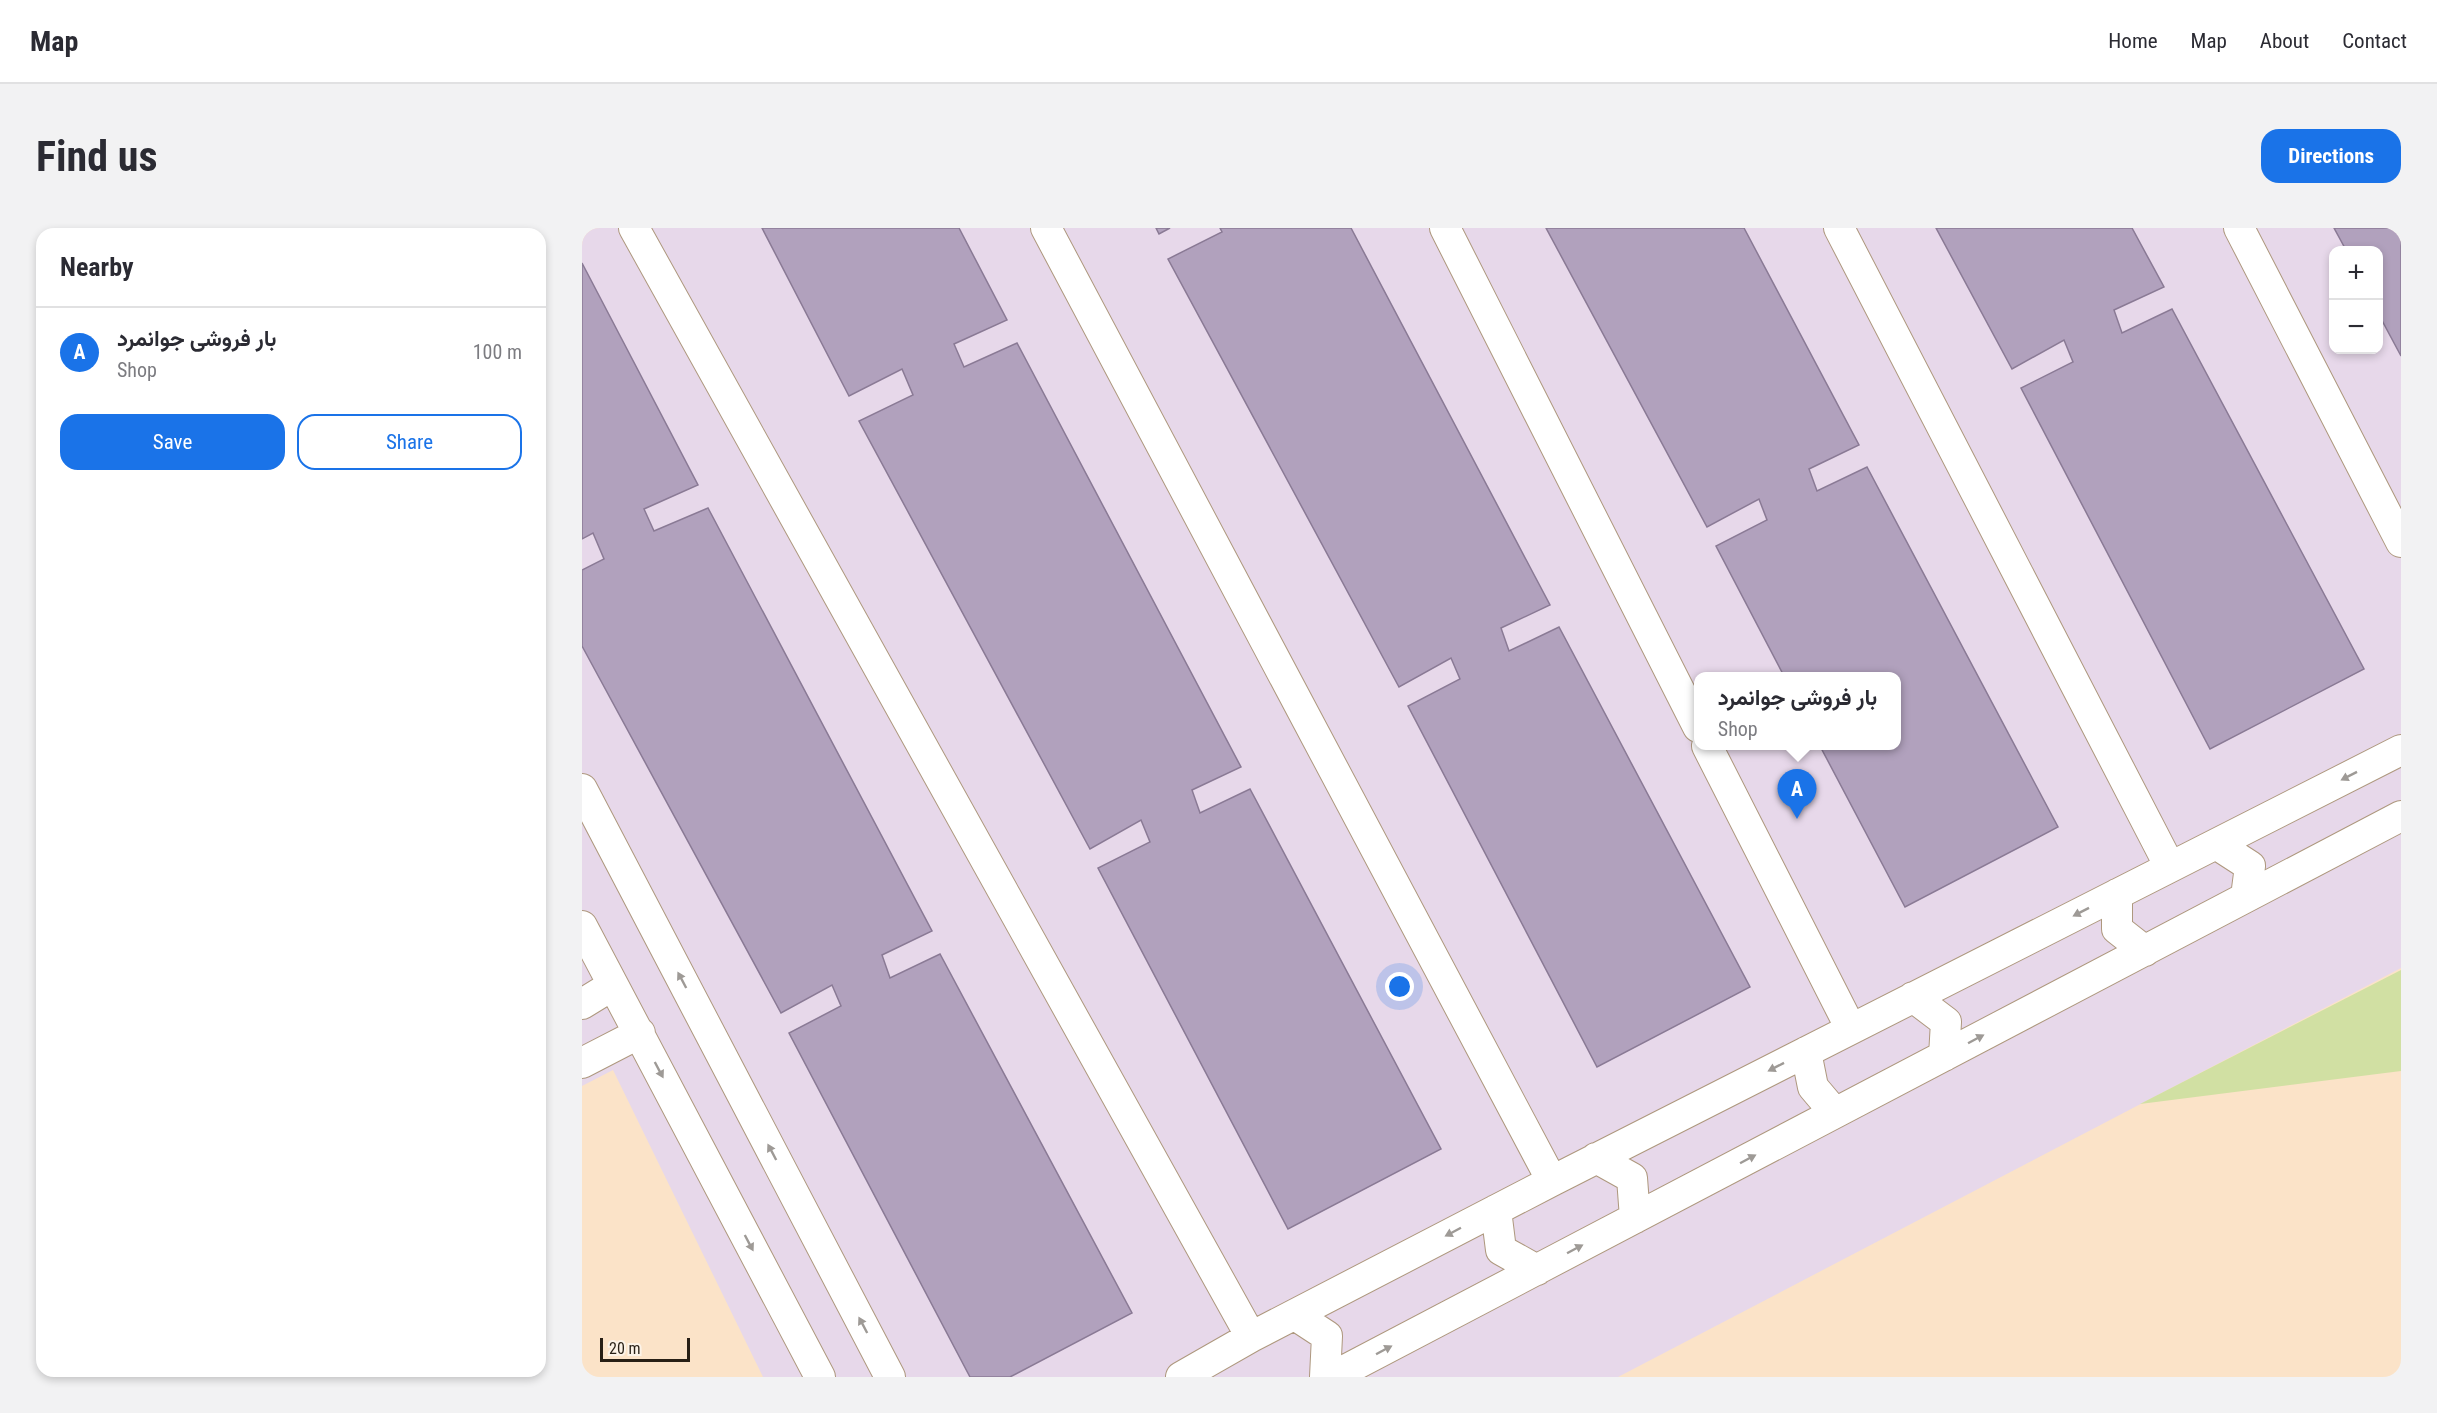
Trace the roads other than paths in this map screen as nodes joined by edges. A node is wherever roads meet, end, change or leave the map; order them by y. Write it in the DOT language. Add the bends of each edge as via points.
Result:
graph roads {
  1 [pos="634,228"];
  2 [pos="1046,228"];
  3 [pos="1445,228"];
  4 [pos="1839,228"];
  5 [pos="2239,228"];
  6 [pos="2401,542"];
  7 [pos="1694,719"];
  8 [pos="1709,750"];
  9 [pos="2401,750"];
  10 [pos="582,789"];
  11 [pos="2401,816"];
  12 [pos="2216,843"];
  13 [pos="2170,867"];
  14 [pos="2117,894"];
  15 [pos="2246,897"];
  16 [pos="582,926"];
  17 [pos="2145,951"];
  18 [pos="613,985"];
  19 [pos="1913,997"];
  20 [pos="582,1004"];
  21 [pos="1851,1029"];
  22 [pos="640,1033"];
  23 [pos="1806,1052"];
  24 [pos="1944,1056"];
  25 [pos="582,1063"];
  26 [pos="1835,1113"];
  27 [pos="1596,1158"];
  28 [pos="1552,1181"];
  29 [pos="1496,1210"];
  30 [pos="1635,1218"];
  31 [pos="1537,1270"];
  32 [pos="1295,1315"];
  33 [pos="1251,1337"];
  34 [pos="1188,1375"];
  35 [pos="820,1377"];
  36 [pos="890,1377"];
  37 [pos="1325,1377"];
  38 [pos="1332,1377"];
  1 -- 33 [label="street"];
  2 -- 28 [label="street"];
  3 -- 7 [label="street"];
  4 -- 13 [label="street"];
  5 -- 6 [label="street"];
  8 -- 21 [label="street"];
  9 -- 12 [label="street, one-way"];
  36 -- 10 [label="street, one-way"];
  11 -- 15 [label="street"];
  12 -- 13 [label="street"];
  12 -- 15 [label="street" via="2250,866"];
  13 -- 14 [label="street"];
  14 -- 17 [label="street" via="2117,929"];
  14 -- 19 [label="street, one-way"];
  15 -- 17 [label="street"];
  16 -- 18 [label="street"];
  24 -- 17 [label="street, one-way"];
  18 -- 20 [label="street"];
  18 -- 22 [label="street"];
  19 -- 21 [label="street"];
  19 -- 24 [label="street" via="1946,1022"];
  21 -- 23 [label="street"];
  22 -- 25 [label="street"];
  22 -- 35 [label="street, one-way"];
  23 -- 26 [label="street" via="1813,1087"];
  23 -- 27 [label="street, one-way"];
  24 -- 26 [label="street"];
  30 -- 26 [label="street, one-way"];
  27 -- 28 [label="street"];
  27 -- 30 [label="street" via="1632,1178"];
  28 -- 29 [label="street"];
  29 -- 31 [label="street" via="1501,1250"];
  29 -- 32 [label="street, one-way"];
  31 -- 30 [label="street, one-way"];
  38 -- 31 [label="street, one-way"];
  32 -- 33 [label="street"];
  32 -- 37 [label="street" via="1327,1336"];
  33 -- 34 [label="street"];
}
